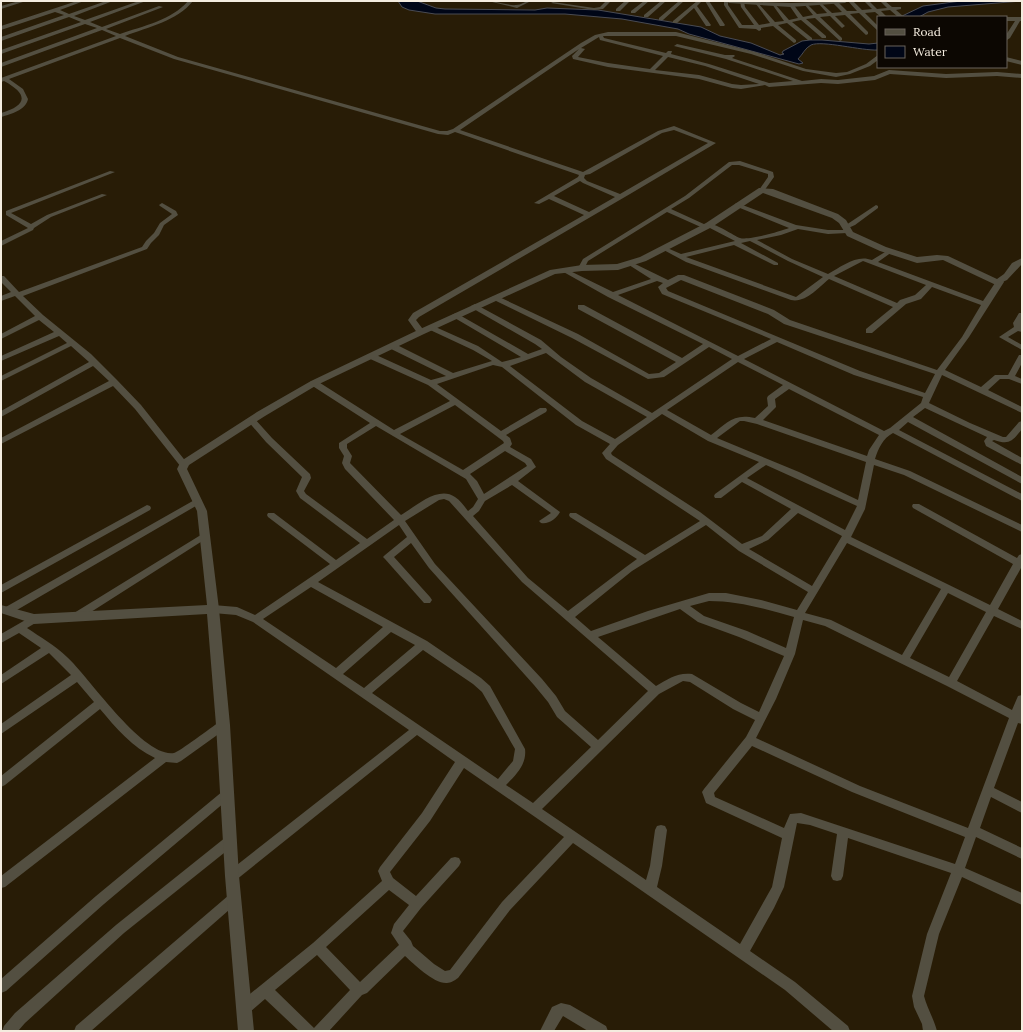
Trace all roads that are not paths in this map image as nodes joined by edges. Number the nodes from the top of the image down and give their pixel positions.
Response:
1 (24, 1) edge
2 (82, 1) edge
3 (111, 1) edge
4 (144, 1) edge
5 (191, 1) edge
6 (490, 1) edge
7 (512, 1) edge
8 (609, 1) edge
9 (628, 1) edge
10 (647, 1) edge
11 (664, 1) edge
12 (682, 1) edge
13 (700, 1) edge
14 (707, 1) edge
15 (726, 1) edge
16 (730, 1) edge
17 (845, 1) edge
18 (850, 1) edge
19 (866, 1) edge
20 (882, 1) edge
21 (527, 2) edge
22 (742, 2) junction
23 (758, 2) edge
24 (820, 2) edge
25 (835, 2) junction
26 (553, 3) dead end
27 (774, 4) junction
28 (791, 4) junction
29 (806, 4) junction
30 (695, 6) junction
31 (161, 7) dead end
32 (1, 8) edge
33 (899, 8) dead end
34 (892, 9) junction
35 (55, 10) junction
36 (618, 10) dead end
37 (876, 10) junction
38 (633, 12) dead end
39 (862, 12) junction
40 (831, 14) junction
41 (847, 14) junction
42 (69, 16) junction
43 (646, 16) dead end
44 (816, 16) junction
45 (883, 16) edge
46 (900, 16) dead end
47 (801, 18) junction
48 (661, 19) dead end
49 (1007, 19) edge
50 (1020, 19) edge
51 (787, 21) junction
52 (85, 22) junction
53 (675, 22) dead end
54 (774, 24) junction
55 (708, 25) dead end
56 (722, 25) dead end
57 (842, 26) dead end
58 (2, 27) edge
59 (759, 28) junction
60 (877, 28) edge
61 (101, 29) junction
62 (866, 33) dead end
63 (18, 34) junction
64 (119, 36) junction
65 (600, 36) junction
66 (688, 36) junction
67 (824, 37) dead end
68 (810, 38) dead end
69 (1007, 38) edge
70 (1, 39) edge
71 (840, 39) dead end
72 (34, 41) junction
73 (794, 41) dead end
74 (677, 46) junction
75 (49, 48) junction
76 (55, 50) dead end
77 (742, 50) junction
78 (1, 52) edge
79 (61, 53) dead end
80 (668, 55) junction
81 (67, 56) junction
82 (728, 58) junction
83 (877, 58) edge
84 (1007, 59) edge
85 (636, 62) dead end
86 (599, 64) junction
87 (650, 64) dead end
88 (657, 64) junction
89 (1022, 64) edge
90 (1, 65) edge
91 (868, 65) junction
92 (877, 66) edge
93 (923, 68) edge
94 (990, 68) edge
95 (652, 70) junction
96 (916, 74) junction
97 (1002, 74) junction
98 (1011, 75) junction
99 (1022, 76) edge
100 (5, 77) edge
101 (802, 83) junction
102 (765, 84) junction
103 (1, 115) edge
104 (455, 130) junction
105 (112, 172) dead end
106 (582, 176) junction
107 (762, 190) junction
108 (104, 195) dead end
109 (549, 196) junction
110 (619, 197) junction
111 (537, 203) dead end
112 (162, 205) dead end
113 (737, 205) junction
114 (876, 207) dead end
115 (667, 210) junction
116 (590, 215) junction
117 (707, 226) junction
118 (31, 227) junction
119 (794, 227) junction
120 (846, 229) junction
121 (752, 240) junction
122 (738, 242) junction
123 (1, 244) edge
124 (663, 248) junction
125 (890, 251) junction
126 (679, 257) junction
127 (1022, 261) edge
128 (873, 262) junction
129 (631, 264) junction
130 (776, 264) dead end
131 (582, 268) junction
132 (564, 270) junction
133 (829, 276) junction
134 (1, 278) edge
135 (656, 279) junction
136 (1000, 282) junction
137 (668, 283) junction
138 (931, 284) junction
139 (17, 294) junction
140 (611, 295) junction
141 (494, 298) junction
142 (1, 299) edge
143 (985, 304) junction
144 (475, 306) junction
145 (898, 306) junction
146 (581, 307) dead end
147 (456, 315) junction
148 (1022, 315) edge
149 (40, 317) junction
150 (431, 327) junction
151 (1020, 329) edge
152 (869, 331) dead end
153 (421, 332) junction
154 (59, 333) junction
155 (1, 337) edge
156 (776, 339) junction
157 (72, 343) junction
158 (709, 344) junction
159 (392, 346) junction
160 (1022, 348) edge
161 (548, 350) junction
162 (371, 356) junction
163 (527, 357) junction
164 (1022, 357) edge
165 (1, 359) edge
166 (739, 359) junction
167 (681, 361) junction
168 (94, 362) junction
169 (501, 364) junction
170 (940, 372) junction
171 (453, 376) junction
172 (1010, 377) junction
173 (1, 379) edge
174 (114, 382) junction
175 (1022, 382) edge
176 (314, 383) junction
177 (431, 383) junction
178 (789, 385) junction
179 (982, 391) junction
180 (925, 400) junction
181 (456, 401) junction
182 (543, 410) dead end
183 (1022, 410) edge
184 (662, 411) junction
185 (1, 414) edge
186 (653, 417) junction
187 (908, 418) junction
188 (251, 420) junction
189 (757, 421) junction
190 (376, 424) junction
191 (1022, 424) edge
192 (893, 430) junction
193 (394, 434) junction
194 (884, 434) junction
195 (500, 435) junction
196 (992, 436) junction
197 (711, 439) junction
198 (1, 441) edge
199 (615, 444) junction
200 (505, 447) junction
201 (870, 460) junction
202 (766, 461) junction
203 (1022, 462) edge
204 (184, 465) junction
205 (462, 474) junction
206 (741, 478) junction
207 (512, 481) junction
208 (1022, 481) edge
209 (718, 496) dead end
210 (1022, 498) edge
211 (482, 499) junction
212 (198, 501) junction
213 (862, 505) junction
214 (916, 506) dead end
215 (147, 508) dead end
216 (797, 509) junction
217 (271, 515) dead end
218 (466, 516) junction
219 (573, 516) dead end
220 (400, 520) junction
221 (706, 521) junction
222 (544, 522) dead end
223 (1022, 529) edge
224 (204, 536) junction
225 (846, 536) junction
226 (411, 538) junction
227 (366, 543) junction
228 (742, 549) junction
229 (644, 559) junction
230 (1021, 561) edge
231 (337, 564) junction
232 (311, 582) junction
233 (947, 587) junction
234 (1, 589) edge
235 (813, 591) junction
236 (427, 600) dead end
237 (681, 605) junction
238 (213, 609) junction
239 (4, 610) edge
240 (992, 610) junction
241 (799, 615) junction
242 (77, 616) junction
243 (569, 616) junction
244 (34, 619) junction
245 (256, 619) junction
246 (1022, 625) edge
247 (391, 626) junction
248 (19, 628) junction
249 (591, 635) junction
250 (1, 640) edge
251 (422, 644) junction
252 (49, 648) junction
253 (790, 654) junction
254 (904, 660) junction
255 (336, 674) junction
256 (77, 676) junction
257 (1, 680) edge
258 (951, 683) junction
259 (655, 691) junction
260 (365, 693) junction
261 (1022, 699) edge
262 (100, 703) junction
263 (761, 718) junction
264 (1018, 718) edge
265 (223, 725) junction
266 (417, 729) junction
267 (1, 730) edge
268 (750, 740) junction
269 (598, 746) junction
270 (163, 758) junction
271 (462, 761) junction
272 (1, 782) edge
273 (498, 786) junction
274 (987, 790) junction
275 (227, 794) junction
276 (1022, 808) edge
277 (534, 810) junction
278 (661, 830) dead end
279 (843, 831) junction
280 (972, 832) junction
281 (789, 835) junction
282 (572, 836) junction
283 (230, 840) junction
284 (1022, 854) edge
285 (455, 862) dead end
286 (958, 870) junction
287 (232, 876) junction
288 (837, 876) dead end
289 (389, 882) junction
290 (1, 883) edge
291 (650, 890) junction
292 (1022, 898) edge
293 (233, 899) junction
294 (417, 904) junction
295 (318, 947) junction
296 (405, 948) junction
297 (742, 953) junction
298 (2, 985) edge
299 (359, 989) junction
300 (265, 990) junction
301 (245, 1007) junction
302 (9, 1031) edge
303 (81, 1031) edge
304 (246, 1031) edge
305 (309, 1031) edge
306 (320, 1031) edge
307 (547, 1031) edge
308 (601, 1031) edge
309 (843, 1031) edge
310 (930, 1031) edge

1 - 32 street
2 - 35 street
3 - 42 street
4 - 52 street
5 - 64 street
6 - 21 street
7 - 21 street
8 - 26 street
9 - 36 street
10 - 38 street
11 - 43 street
12 - 48 street
13 - 30 street
14 - 56 street
15 - 59 street
16 - 22 street
17 - 25 street
18 - 39 street
19 - 37 street
20 - 34 street
22 - 23 street
22 - 59 street
23 - 24 street
23 - 27 street
23 - 54 street
24 - 25 street
24 - 29 street
24 - 40 street
25 - 41 street
27 - 28 street
27 - 51 street
28 - 29 street
28 - 47 street
29 - 44 street
30 - 53 street
30 - 55 street
31 - 61 street
33 - 34 street
34 - 37 street
34 - 46 street
35 - 42 street
35 - 58 street
37 - 39 street
37 - 45 street
39 - 41 street
39 - 60 street
40 - 41 street
40 - 44 street
40 - 57 street
41 - 62 street
42 - 52 street
42 - 63 street
44 - 47 street
44 - 71 street
47 - 51 street
47 - 67 street
49 - 50 street
50 - 69 street
51 - 54 street
51 - 68 street
52 - 61 street
52 - 72 street
54 - 59 street
54 - 73 street
58 - 63 street
61 - 64 street
61 - 75 street
63 - 70 street
63 - 72 street
64 - 81 street
64 - 104 street
65 - 66 street
65 - 80 street
65 - 86 street
65 - 104 street
66 - 74 street
66 - 77 street
72 - 75 street
72 - 78 street
74 - 80 street
74 - 82 street
75 - 76 street
75 - 90 street
77 - 82 street
77 - 91 street
79 - 81 street
80 - 88 street
80 - 102 street
81 - 100 street
82 - 101 street
83 - 91 street
84 - 89 street
85 - 86 street
86 - 95 street
87 - 88 street
88 - 95 street
89 - 98 street
91 - 92 street
93 - 96 street
94 - 97 street
95 - 102 street
96 - 97 street
96 - 101 street
97 - 98 street
98 - 99 street
100 - 103 street
101 - 102 street
104 - 106 street
105 - 118 street
106 - 109 street
106 - 110 street
106 - 110 street
107 - 113 street
107 - 115 street
107 - 120 street
108 - 118 street
109 - 111 street
109 - 116 street
110 - 116 street
112 - 139 street
113 - 117 street
113 - 119 street
114 - 120 street
115 - 117 street
115 - 131 street
116 - 153 street
117 - 122 street
117 - 124 street
118 - 123 street
119 - 120 street
119 - 121 street
120 - 125 street
121 - 122 street
121 - 133 street
122 - 126 street
122 - 130 street
124 - 126 street
124 - 129 street
125 - 128 street
125 - 136 street
126 - 133 street
127 - 136 street
128 - 133 street
128 - 138 street
129 - 131 street
129 - 135 street
131 - 132 street
132 - 140 street
132 - 141 street
133 - 145 street
134 - 139 street
135 - 137 street
135 - 140 street
136 - 143 street
137 - 156 street
137 - 170 street
138 - 143 street
138 - 145 street
139 - 142 street
139 - 149 street
140 - 158 street
141 - 144 street
141 - 167 street
143 - 170 street
144 - 147 street
144 - 161 street
145 - 152 street
146 - 167 street
147 - 150 street
147 - 163 street
148 - 151 street
149 - 154 street
149 - 155 street
150 - 153 street
150 - 169 street
151 - 160 street
153 - 159 street
154 - 157 street
154 - 165 street
156 - 166 street
156 - 180 street
157 - 168 street
157 - 173 street
158 - 166 street
158 - 167 street
159 - 162 street
159 - 171 street
161 - 163 street
161 - 186 street
162 - 176 street
162 - 177 street
163 - 169 street
164 - 172 street
166 - 178 street
166 - 184 street
168 - 174 street
168 - 185 street
169 - 171 street
169 - 199 street
170 - 179 street
170 - 180 street
171 - 177 street
172 - 175 street
172 - 179 street
174 - 198 street
174 - 204 street
176 - 188 street
176 - 190 street
177 - 181 street
178 - 189 street
178 - 194 street
179 - 183 street
180 - 187 street
180 - 196 street
181 - 193 street
181 - 195 street
182 - 195 street
184 - 186 street
184 - 197 street
186 - 199 street
187 - 192 street
187 - 208 street
188 - 204 street
188 - 227 street
189 - 197 street
189 - 201 street
190 - 193 street
190 - 220 street
191 - 196 street
192 - 194 street
192 - 210 street
193 - 205 street
194 - 201 street
195 - 200 street
196 - 203 street
197 - 202 street
199 - 221 street
200 - 205 street
200 - 207 street
201 - 213 street
201 - 223 street
202 - 206 street
202 - 213 street
204 - 212 street
205 - 211 street
206 - 209 street
206 - 216 street
207 - 211 street
207 - 222 street
211 - 218 street
212 - 224 street
212 - 239 street
213 - 225 street
214 - 230 street
215 - 234 street
216 - 225 street
216 - 228 street
217 - 231 street
218 - 220 street
218 - 243 street
219 - 229 street
220 - 226 street
220 - 227 street
221 - 228 street
221 - 229 street
224 - 238 street
224 - 242 street
225 - 233 street
225 - 235 street
226 - 236 street
226 - 269 street
227 - 231 street
228 - 235 street
229 - 243 street
230 - 240 street
231 - 232 street
232 - 245 street
232 - 247 street
233 - 240 street
233 - 254 street
235 - 241 street
237 - 241 street
237 - 249 street
237 - 253 street
238 - 242 street
238 - 245 street
238 - 265 street
239 - 244 street
240 - 246 street
240 - 258 street
241 - 253 street
241 - 254 street
242 - 244 street
243 - 249 street
244 - 248 street
245 - 255 street
247 - 251 street
247 - 255 street
248 - 250 street
248 - 252 street
249 - 259 street
251 - 260 street
251 - 273 street
252 - 256 street
252 - 257 street
253 - 263 street
254 - 258 street
255 - 260 street
256 - 262 street
256 - 267 street
258 - 264 street
259 - 263 street
259 - 269 street
260 - 266 street
261 - 264 street
262 - 270 street
262 - 272 street
263 - 268 street
264 - 274 street
265 - 270 street
265 - 275 street
266 - 271 street
266 - 287 street
268 - 280 street
268 - 281 street
269 - 277 street
270 - 290 street
271 - 273 street
271 - 289 street
273 - 277 street
274 - 276 street
274 - 280 street
275 - 283 street
275 - 298 street
277 - 282 street
278 - 291 street
279 - 281 street
279 - 286 street
279 - 288 street
280 - 284 street
280 - 286 street
281 - 297 street
282 - 291 street
282 - 296 street
283 - 287 street
283 - 302 street
285 - 294 street
286 - 292 street
286 - 310 street
287 - 293 street
289 - 294 street
289 - 295 street
291 - 297 street
293 - 301 street
293 - 303 street
294 - 296 street
295 - 299 street
295 - 300 street
296 - 299 street
297 - 309 street
299 - 306 street
300 - 301 street
300 - 305 street
301 - 304 street
307 - 308 street

